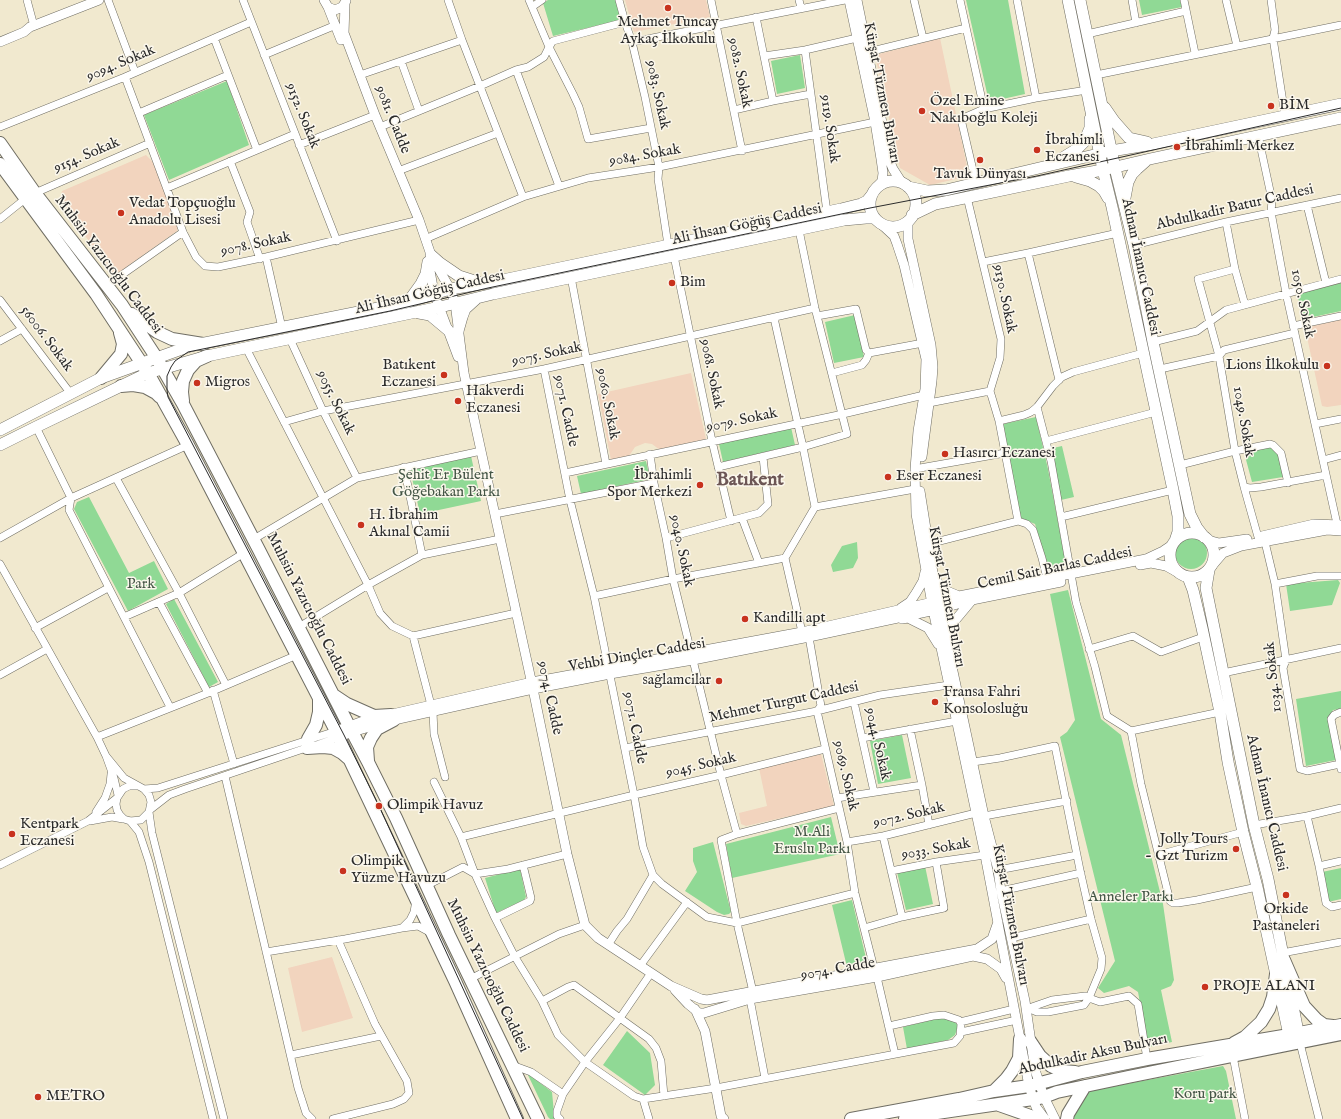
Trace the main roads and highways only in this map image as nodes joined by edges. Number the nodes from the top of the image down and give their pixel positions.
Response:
1 (1068, 0) edge
2 (1080, 0) edge
3 (1101, 101) junction
4 (1341, 104) edge
5 (1090, 108) junction
6 (1341, 118) edge
7 (0, 143) edge
8 (1153, 144) junction
9 (1111, 151) junction
10 (1100, 154) junction
11 (1150, 159) junction
12 (0, 164) edge
13 (1051, 165) junction
14 (1115, 168) junction
15 (1103, 170) junction
16 (1069, 176) junction
17 (905, 185) junction
18 (873, 193) junction
19 (30, 196) junction
20 (1125, 205) junction
21 (1112, 208) junction
22 (910, 218) junction
23 (880, 223) junction
24 (484, 284) junction
25 (479, 297) junction
26 (408, 302) junction
27 (122, 306) junction
28 (416, 312) junction
29 (120, 330) junction
30 (203, 344) junction
31 (207, 356) junction
32 (156, 357) junction
33 (141, 363) junction
34 (163, 368) junction
35 (148, 373) junction
36 (101, 378) junction
37 (121, 386) junction
38 (164, 401) junction
39 (183, 404) junction
40 (0, 430) edge
41 (0, 445) edge
42 (1206, 538) junction
43 (1173, 543) junction
44 (1210, 568) junction
45 (1188, 577) junction
46 (333, 694) junction
47 (319, 698) junction
48 (351, 761) junction
49 (368, 762) junction
50 (1283, 956) junction
51 (1276, 974) junction
52 (1339, 1028) edge
53 (1295, 1039) junction
54 (1231, 1051) junction
55 (1082, 1072) junction
56 (1085, 1086) junction
57 (994, 1091) junction
58 (996, 1104) junction
59 (938, 1116) edge
60 (517, 1119) edge
61 (538, 1119) edge
62 (851, 1119) edge
63 (905, 1119) edge
64 (1038, 1119) edge
65 (1067, 1119) edge

1 - 5 main road, Adnan İnanıcı Caddesi
2 - 3 main road, Adnan İnanıcı Caddesi
3 - 8 main road
3 - 9 main road, Adnan İnanıcı Caddesi
4 - 8 main road, Ali İhsan Göğüş Caddesi
5 - 10 main road, Adnan İnanıcı Caddesi
5 - 13 main road
6 - 11 main road, Ali İhsan Göğüş Caddesi
7 - 19 main road, Muhsin Yazıcıoğlu Caddesi
8 - 9 main road, Ali İhsan Göğüş Caddesi
9 - 10 main road, Ali İhsan Göğüş Caddesi
9 - 14 main road, Adnan İnanıcı Caddesi
10 - 13 main road, Ali İhsan Göğüş Caddesi
10 - 15 main road, Adnan İnanıcı Caddesi
11 - 14 main road, Ali İhsan Göğüş Caddesi
11 - 20 main road
12 - 19 main road, Muhsin Yazıcıoğlu Caddesi
13 - 17 main road, Ali İhsan Göğüş Caddesi
14 - 15 main road, Ali İhsan Göğüş Caddesi
14 - 20 main road, Adnan İnanıcı Caddesi
15 - 16 main road, Ali İhsan Göğüş Caddesi
15 - 21 main road, Adnan İnanıcı Caddesi
16 - 21 main road
16 - 22 main road, Ali İhsan Göğüş Caddesi
17 - 18 main road, Ali İhsan Göğüş Caddesi
17 - 22 main road
18 - 23 main road
18 - 24 main road, Ali İhsan Göğüş Caddesi
19 - 27 main road, Muhsin Yazıcıoğlu Caddesi
19 - 29 main road, Muhsin Yazıcıoğlu Caddesi
20 - 42 main road, Adnan İnanıcı Caddesi
21 - 43 main road, Adnan İnanıcı Caddesi
22 - 23 main road, Ali İhsan Göğüş Caddesi
23 - 25 main road, Ali İhsan Göğüş Caddesi
24 - 26 main road, Ali İhsan Göğüş Caddesi
24 - 26 main road
25 - 28 main road, Ali İhsan Göğüş Caddesi
25 - 28 main road
26 - 30 main road, Ali İhsan Göğüş Caddesi
27 - 30 main road
27 - 32 main road, Muhsin Yazıcıoğlu Caddesi
28 - 31 main road, Ali İhsan Göğüş Caddesi
29 - 33 main road, Muhsin Yazıcıoğlu Caddesi
29 - 36 main road
30 - 32 main road, Ali İhsan Göğüş Caddesi
31 - 34 main road, Ali İhsan Göğüş Caddesi
31 - 39 main road
32 - 33 main road, Ali İhsan Göğüş Caddesi
32 - 34 main road, Muhsin Yazıcıoğlu Caddesi
33 - 35 main road, Muhsin Yazıcıoğlu Caddesi
33 - 36 main road, Ali İhsan Göğüş Caddesi
34 - 35 main road, Ali İhsan Göğüş Caddesi
34 - 39 main road, Muhsin Yazıcıoğlu Caddesi
35 - 37 main road, Ali İhsan Göğüş Caddesi
35 - 38 main road, Muhsin Yazıcıoğlu Caddesi
36 - 40 main road, Ali İhsan Göğüş Caddesi
37 - 38 main road
37 - 41 main road, Ali İhsan Göğüş Caddesi
38 - 47 main road, Muhsin Yazıcıoğlu Caddesi
39 - 46 main road, Muhsin Yazıcıoğlu Caddesi
42 - 43 main road
42 - 44 main road
43 - 45 main road
44 - 45 main road
44 - 50 main road, Adnan İnanıcı Caddesi
45 - 51 main road, Adnan İnanıcı Caddesi
46 - 49 main road, Muhsin Yazıcıoğlu Caddesi
46 - 49 main road
47 - 48 main road, Muhsin Yazıcıoğlu Caddesi
47 - 48 main road
48 - 60 main road, Muhsin Yazıcıoğlu Caddesi
49 - 61 main road, Muhsin Yazıcıoğlu Caddesi
50 - 52 main road
50 - 53 main road, Adnan İnanıcı Caddesi
51 - 53 main road, Adnan İnanıcı Caddesi
51 - 54 main road
52 - 53 main road, Abdulkadir Aksu Bulvarı
53 - 54 main road, Abdulkadir Aksu Bulvarı
54 - 55 main road, Abdulkadir Aksu Bulvarı
54 - 56 main road, Abdulkadir Aksu Bulvarı
55 - 57 main road, Abdulkadir Aksu Bulvarı
55 - 57 main road
56 - 58 main road, Abdulkadir Aksu Bulvarı
56 - 65 main road
57 - 62 main road, Abdulkadir Aksu Bulvarı
58 - 59 main road, Abdulkadir Aksu Bulvarı
58 - 64 main road
59 - 63 main road, Abdulkadir Aksu Bulvarı

